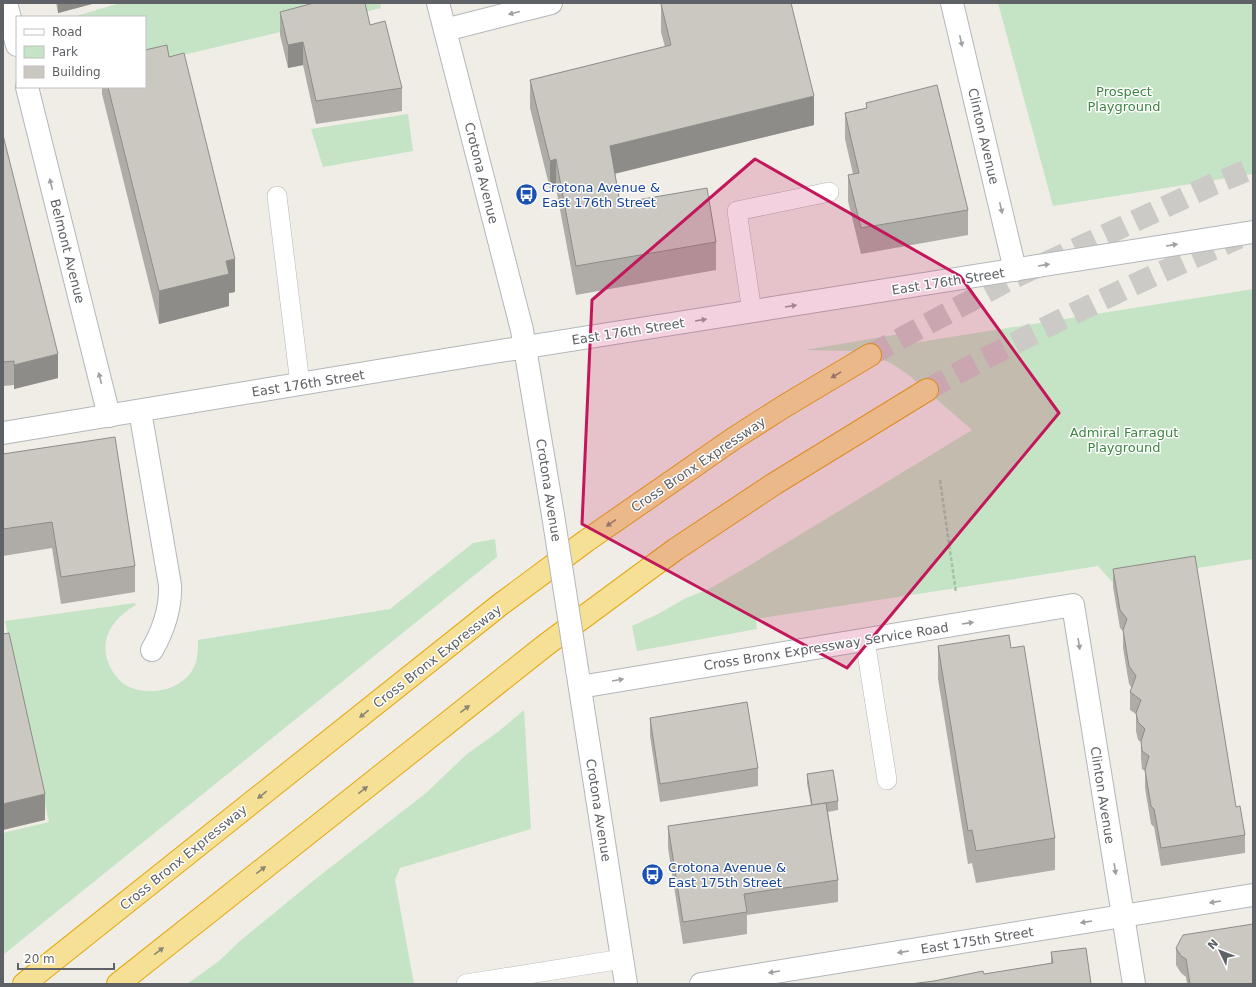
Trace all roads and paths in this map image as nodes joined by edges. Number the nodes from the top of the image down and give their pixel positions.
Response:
1 (6, 3) edge
2 (438, 3) edge
3 (551, 3) edge
4 (952, 3) edge
5 (445, 30) junction
6 (16, 41) edge
7 (27, 88) edge
8 (828, 192) dead end
9 (277, 196) dead end
10 (1253, 232) edge
11 (1015, 270) junction
12 (752, 312) junction
13 (525, 348) junction
14 (870, 355) tunnel mouth
15 (300, 384) junction
16 (927, 390) tunnel mouth
17 (140, 411) junction
18 (109, 416) junction
19 (3, 433) edge
20 (940, 480) dead end
21 (956, 593) dead end
22 (1073, 605) joint
23 (865, 640) junction
24 (152, 650) dead end
25 (578, 678) junction
26 (887, 780) dead end
27 (1253, 895) edge
28 (1123, 917) junction
29 (622, 959) junction
30 (24, 984) edge
31 (118, 984) edge
32 (466, 984) edge
33 (626, 984) edge
34 (701, 984) edge
35 (1134, 984) edge

1 - 6 street
2 - 5 street, Crotona Avenue
3 -> 5 street
4 -> 11 street, Clinton Avenue
5 - 13 street, Crotona Avenue
18 -> 7 street, Belmont Avenue
8 - 12 lane
9 - 15 lane
11 -> 10 street, East 176th Street
12 -> 11 street, East 176th Street
13 -> 12 street, East 176th Street
13 - 15 street, East 176th Street
13 - 25 street, Crotona Avenue, bridge
14 -> 30 highway, Cross Bronx Expressway
15 - 17 street, East 176th Street
31 -> 16 highway
17 - 18 street, East 176th Street
17 - 24 street
18 - 19 street, East 176th Street
20 - 21 path
23 -> 22 street, Cross Bronx Expressway Service Road
22 -> 28 street, Clinton Avenue
25 -> 23 street, Cross Bronx Expressway Service Road
23 - 26 lane
25 - 29 street, Crotona Avenue
27 -> 28 street, East 175th Street
28 -> 34 street, East 175th Street
28 - 35 street, Clinton Avenue
29 - 32 lane
29 - 33 street, Crotona Avenue

